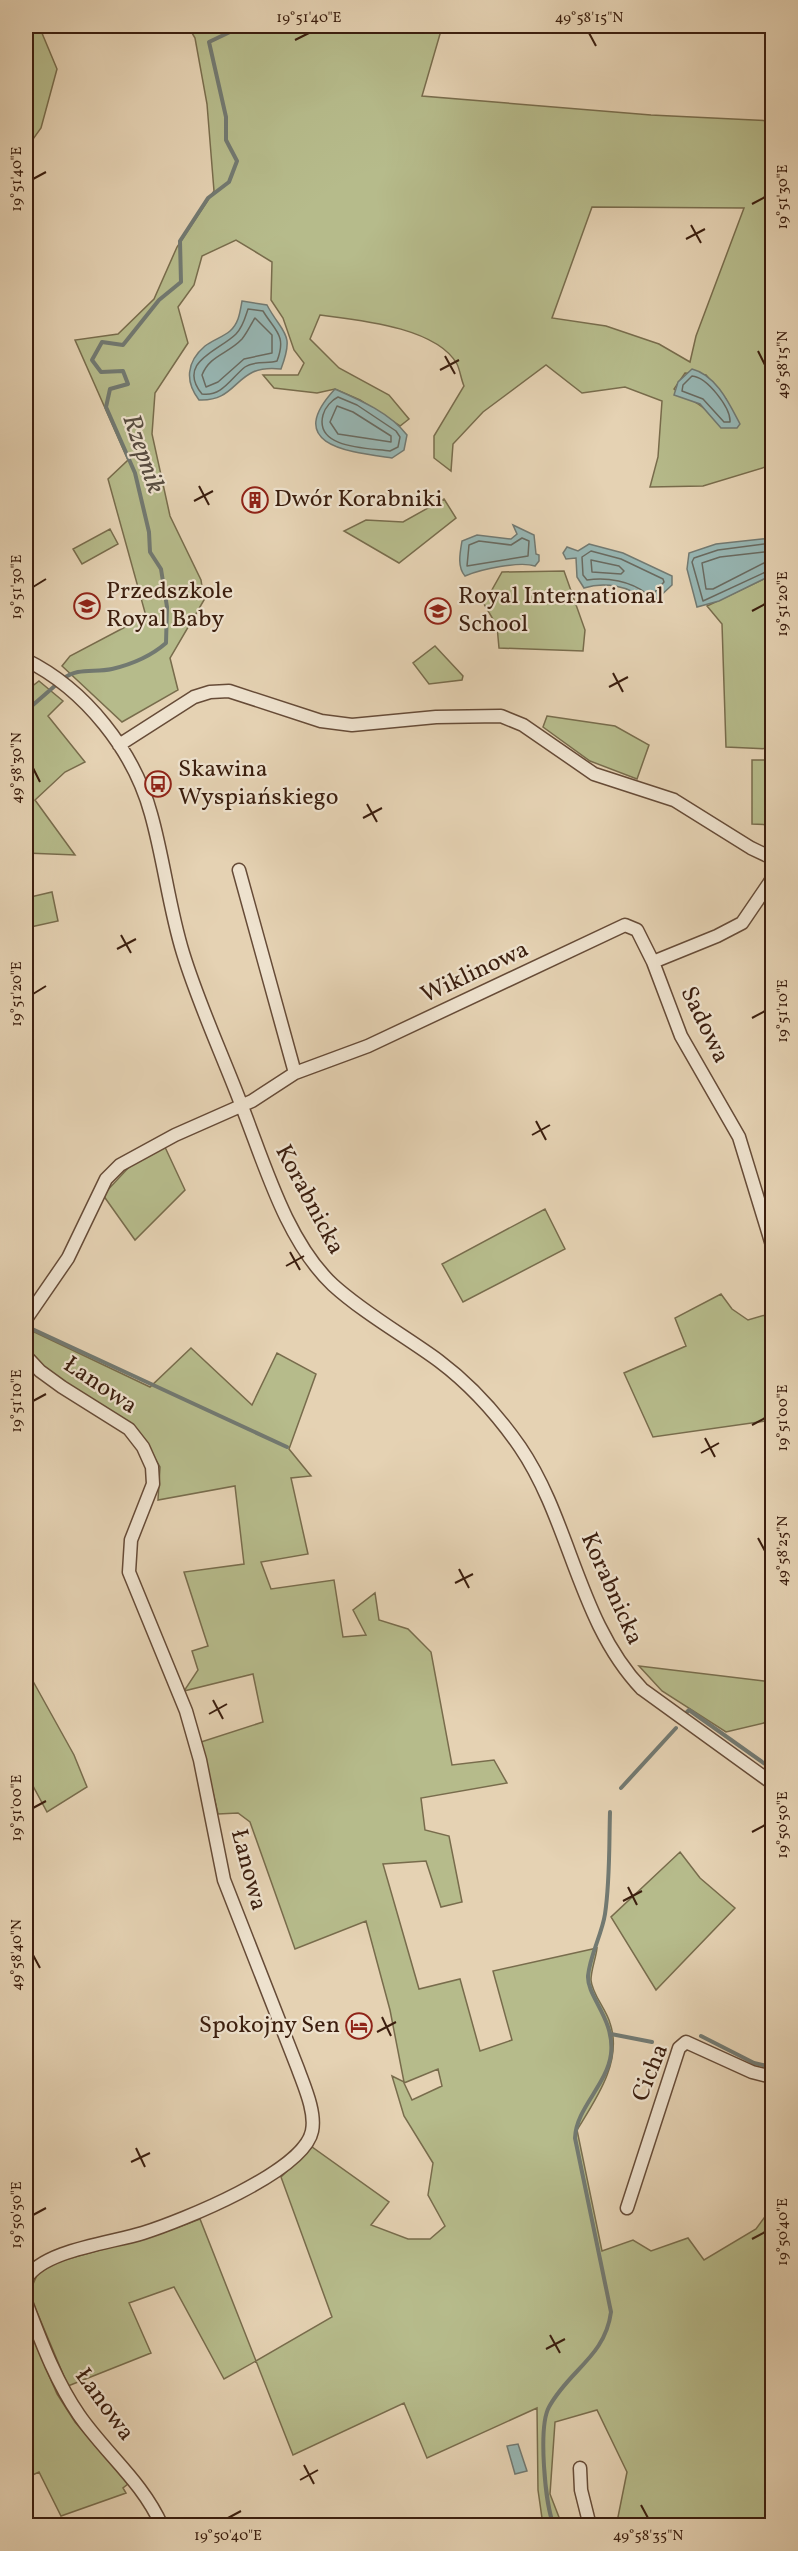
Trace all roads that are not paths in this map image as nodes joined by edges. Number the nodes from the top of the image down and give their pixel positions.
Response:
1 (26, 660) edge
2 (119, 745) junction
3 (772, 858) edge
4 (239, 870) dead end
5 (772, 879) edge
6 (653, 962) junction
7 (295, 1073) junction
8 (242, 1105) junction
9 (772, 1245) edge
10 (26, 1319) edge
11 (26, 1356) edge
12 (772, 1783) edge
13 (772, 2077) edge
14 (627, 2208) dead end
15 (26, 2279) edge
16 (26, 2302) edge
17 (580, 2468) dead end
18 (162, 2526) edge
19 (590, 2526) edge

1 - 2 street, Korabnicka
2 - 3 street
2 - 8 street, Korabnicka
4 - 7 street
5 - 6 street, Sadowa
6 - 7 street, Wiklinowa
6 - 9 street, Sadowa
7 - 8 street, Wiklinowa
8 - 10 street
8 - 12 street, Korabnicka
11 - 15 street, Łanowa
13 - 14 street, Cicha
16 - 18 street, Łanowa
17 - 19 street

